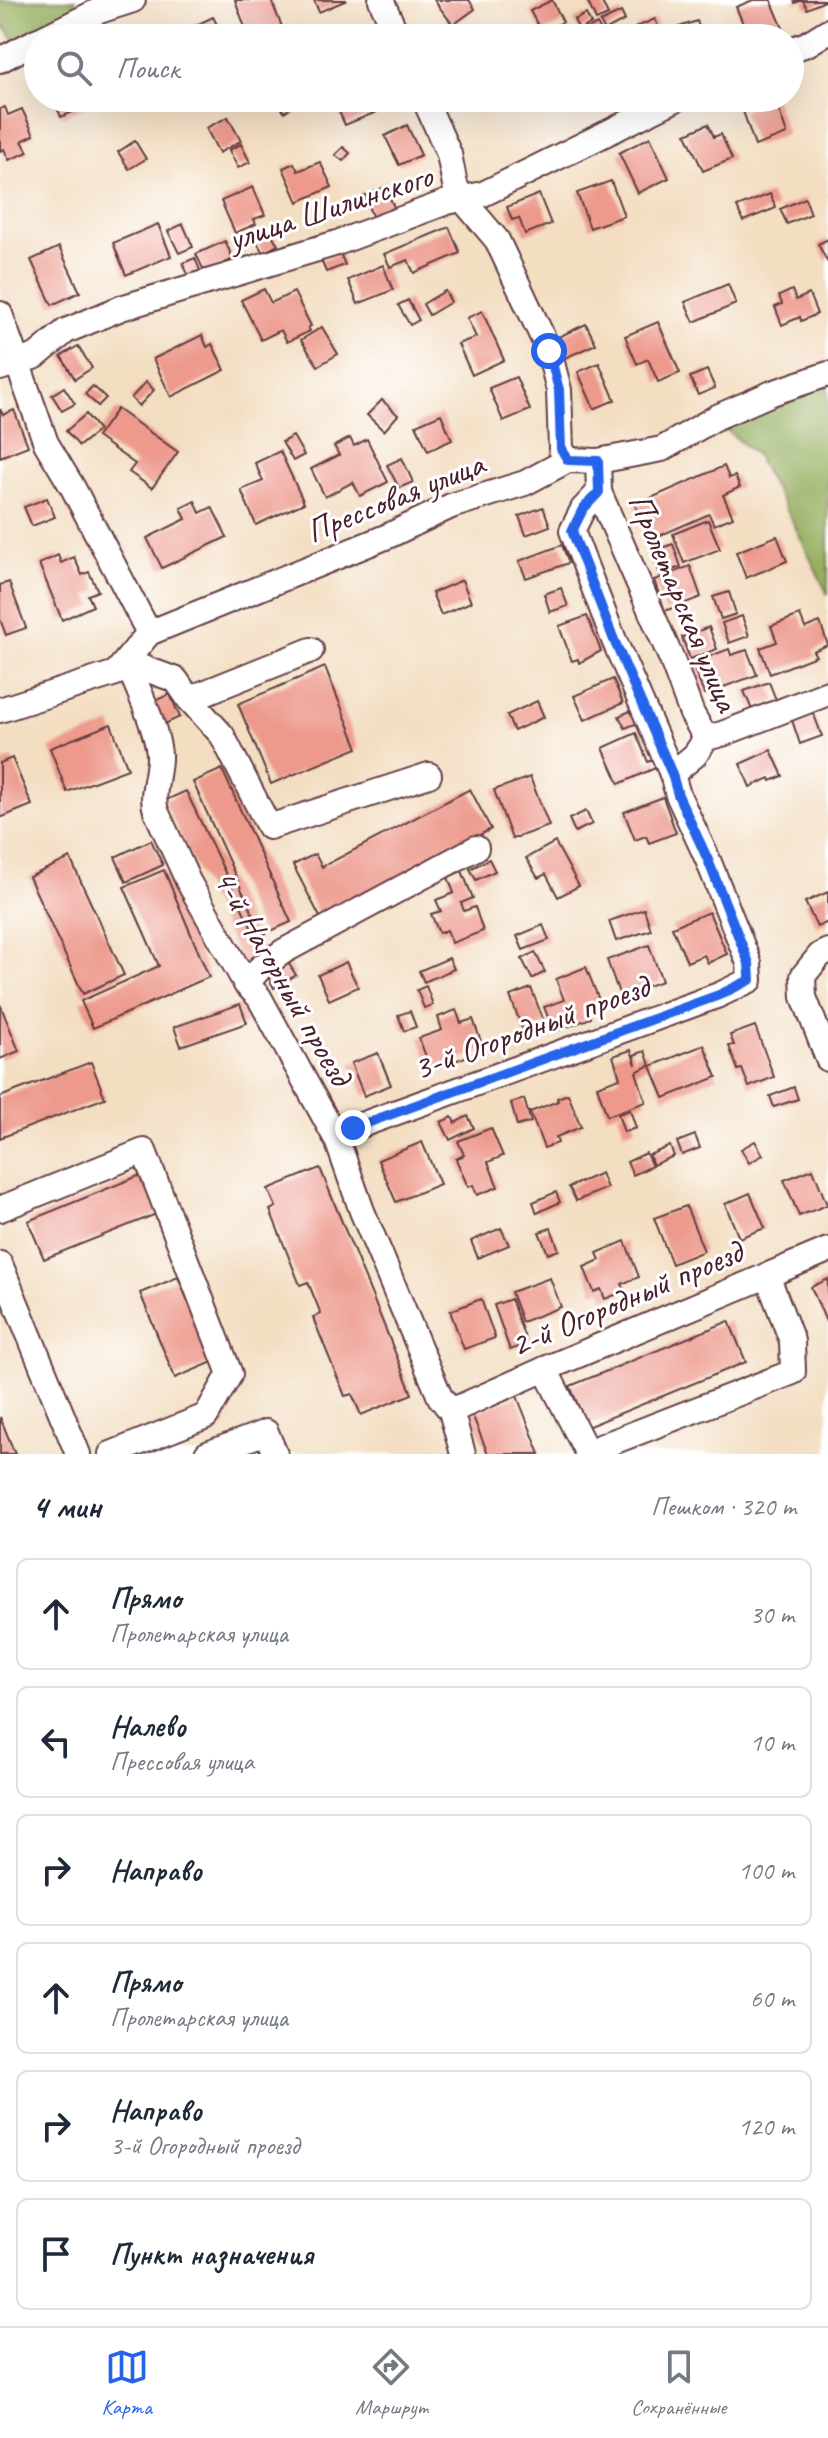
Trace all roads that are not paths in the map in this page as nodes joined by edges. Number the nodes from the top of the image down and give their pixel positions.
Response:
1 (133, 0) edge
2 (381, 0) edge
3 (93, 6) edge
4 (64, 24) edge
5 (392, 24) edge
6 (828, 31) edge
7 (804, 45) edge
8 (24, 47) edge
9 (0, 60) edge
10 (430, 112) edge
11 (650, 112) edge
12 (463, 200) junction
13 (0, 314) edge
14 (10, 365) edge
15 (828, 374) edge
16 (568, 460) junction
17 (598, 461) junction
18 (599, 492) junction
19 (149, 633) junction
20 (311, 650) dead end
21 (127, 662) junction
22 (828, 693) edge
23 (189, 699) junction
24 (0, 710) edge
25 (706, 738) junction
26 (672, 774) junction
27 (429, 775) dead end
28 (476, 848) dead end
29 (828, 951) edge
30 (246, 984) junction
31 (828, 1059) edge
32 (337, 1140) junction
33 (0, 1209) edge
34 (828, 1250) edge
35 (0, 1264) edge
36 (767, 1275) junction
37 (545, 1369) junction
38 (451, 1411) junction
39 (78, 1454) edge
40 (111, 1454) edge
41 (207, 1454) edge
42 (275, 1454) edge
43 (463, 1454) edge

1 - 3 street
2 - 5 street
3 - 4 street
6 - 7 street
8 - 9 street
10 - 12 street
11 - 12 street, улица Шилинского
12 - 14 street, улица Шилинского
12 - 16 street
13 - 14 street
14 - 19 street
15 - 17 street
16 - 17 street
16 - 19 street, Прессовая улица
17 - 18 street, Пролетарская улица
18 - 25 street, Пролетарская улица
18 - 26 street
19 - 21 street
20 - 23 street
21 - 23 street
21 - 24 street
21 - 30 street, 4-й Нагорный проезд
22 - 25 street
23 - 27 street
25 - 26 street, Пролетарская улица
26 - 32 street, 3-й Огородный проезд
28 - 30 street
29 - 31 street
30 - 32 street, 4-й Нагорный проезд
32 - 38 street, 4-й Нагорный проезд
33 - 40 street
34 - 36 street, 2-й Огородный проезд
35 - 39 street
36 - 37 street, 2-й Огородный проезд
36 - 37 street
37 - 38 street, 2-й Огородный проезд
38 - 43 street, 4-й Нагорный проезд
41 - 42 street

